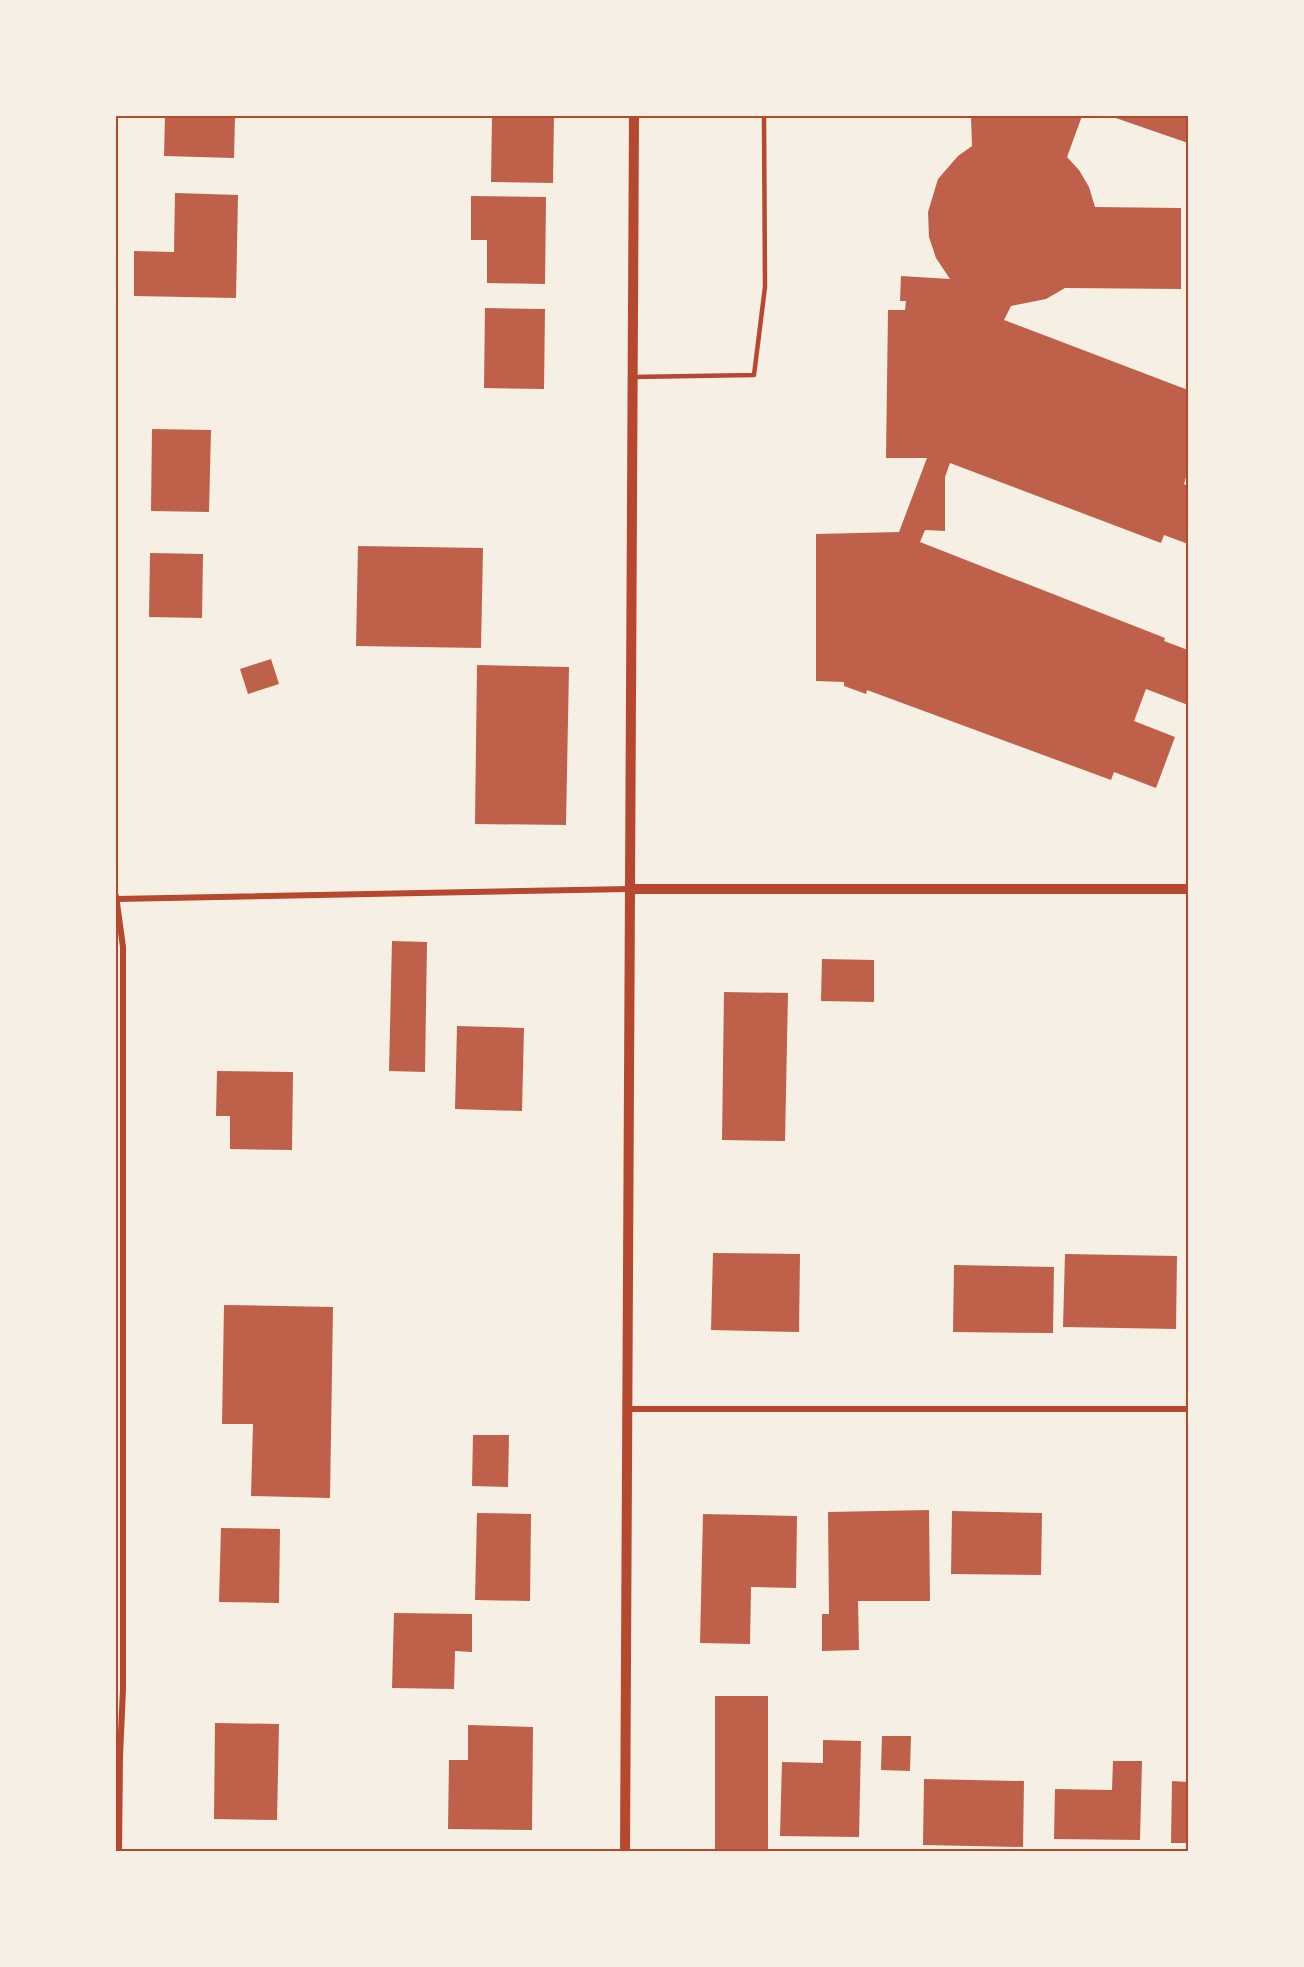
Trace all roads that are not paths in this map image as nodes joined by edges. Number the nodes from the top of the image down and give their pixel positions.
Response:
1 (634, 116) edge
2 (764, 116) edge
3 (633, 377) junction
4 (629, 889) junction
5 (1188, 889) edge
6 (116, 898) edge
7 (628, 1409) junction
8 (1188, 1409) edge
9 (119, 1851) edge
10 (624, 1851) edge

1 - 3 street
2 - 3 lane
3 - 4 street
4 - 5 street
4 - 6 street
4 - 7 street
6 - 9 street
7 - 8 street
7 - 10 street

